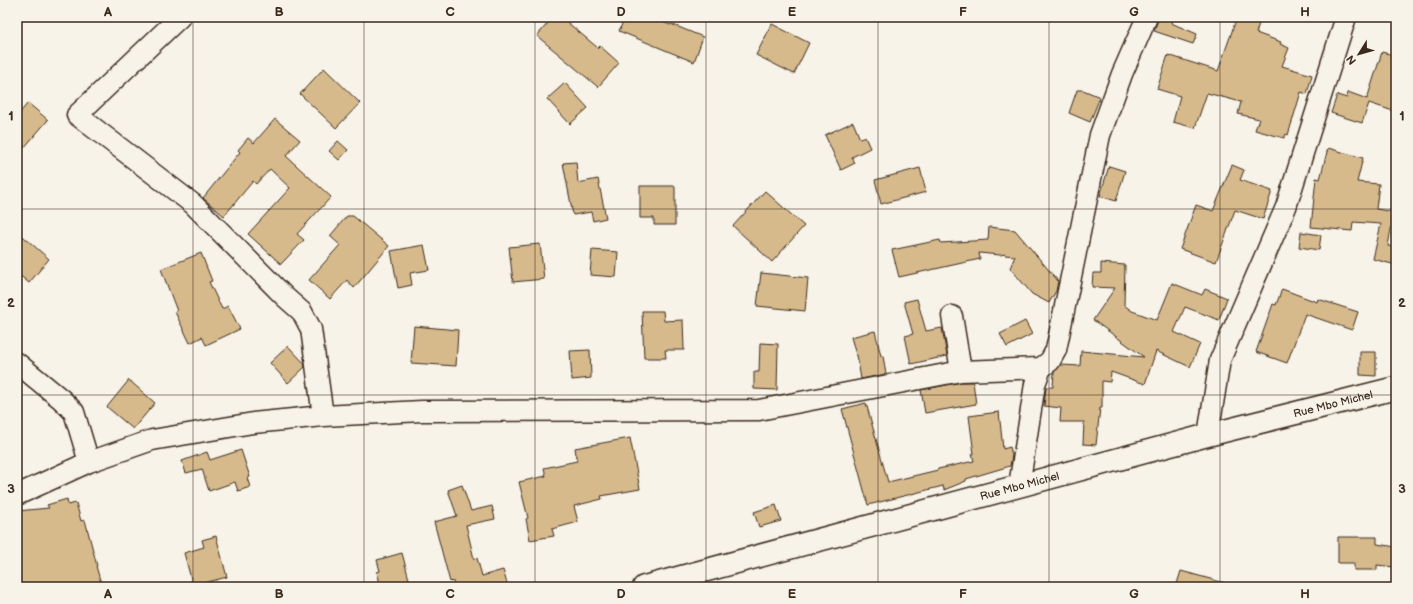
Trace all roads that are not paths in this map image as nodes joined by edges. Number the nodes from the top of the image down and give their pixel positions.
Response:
1 (180, 17) edge
2 (1147, 17) edge
3 (1346, 17) edge
4 (952, 316) dead end
5 (17, 364) edge
6 (1041, 368) junction
7 (961, 371) junction
8 (1396, 388) edge
9 (323, 416) junction
10 (1208, 435) junction
11 (90, 462) junction
12 (1019, 486) junction
13 (17, 495) edge
14 (644, 587) edge

1 - 9 street
2 - 6 street
3 - 10 street
4 - 7 street
5 - 11 street
6 - 7 street
6 - 12 street
7 - 9 street
8 - 10 street, Rue Mbo Michel
9 - 11 street
10 - 12 street, Rue Mbo Michel
11 - 13 street
12 - 14 street, Rue Mbo Michel

